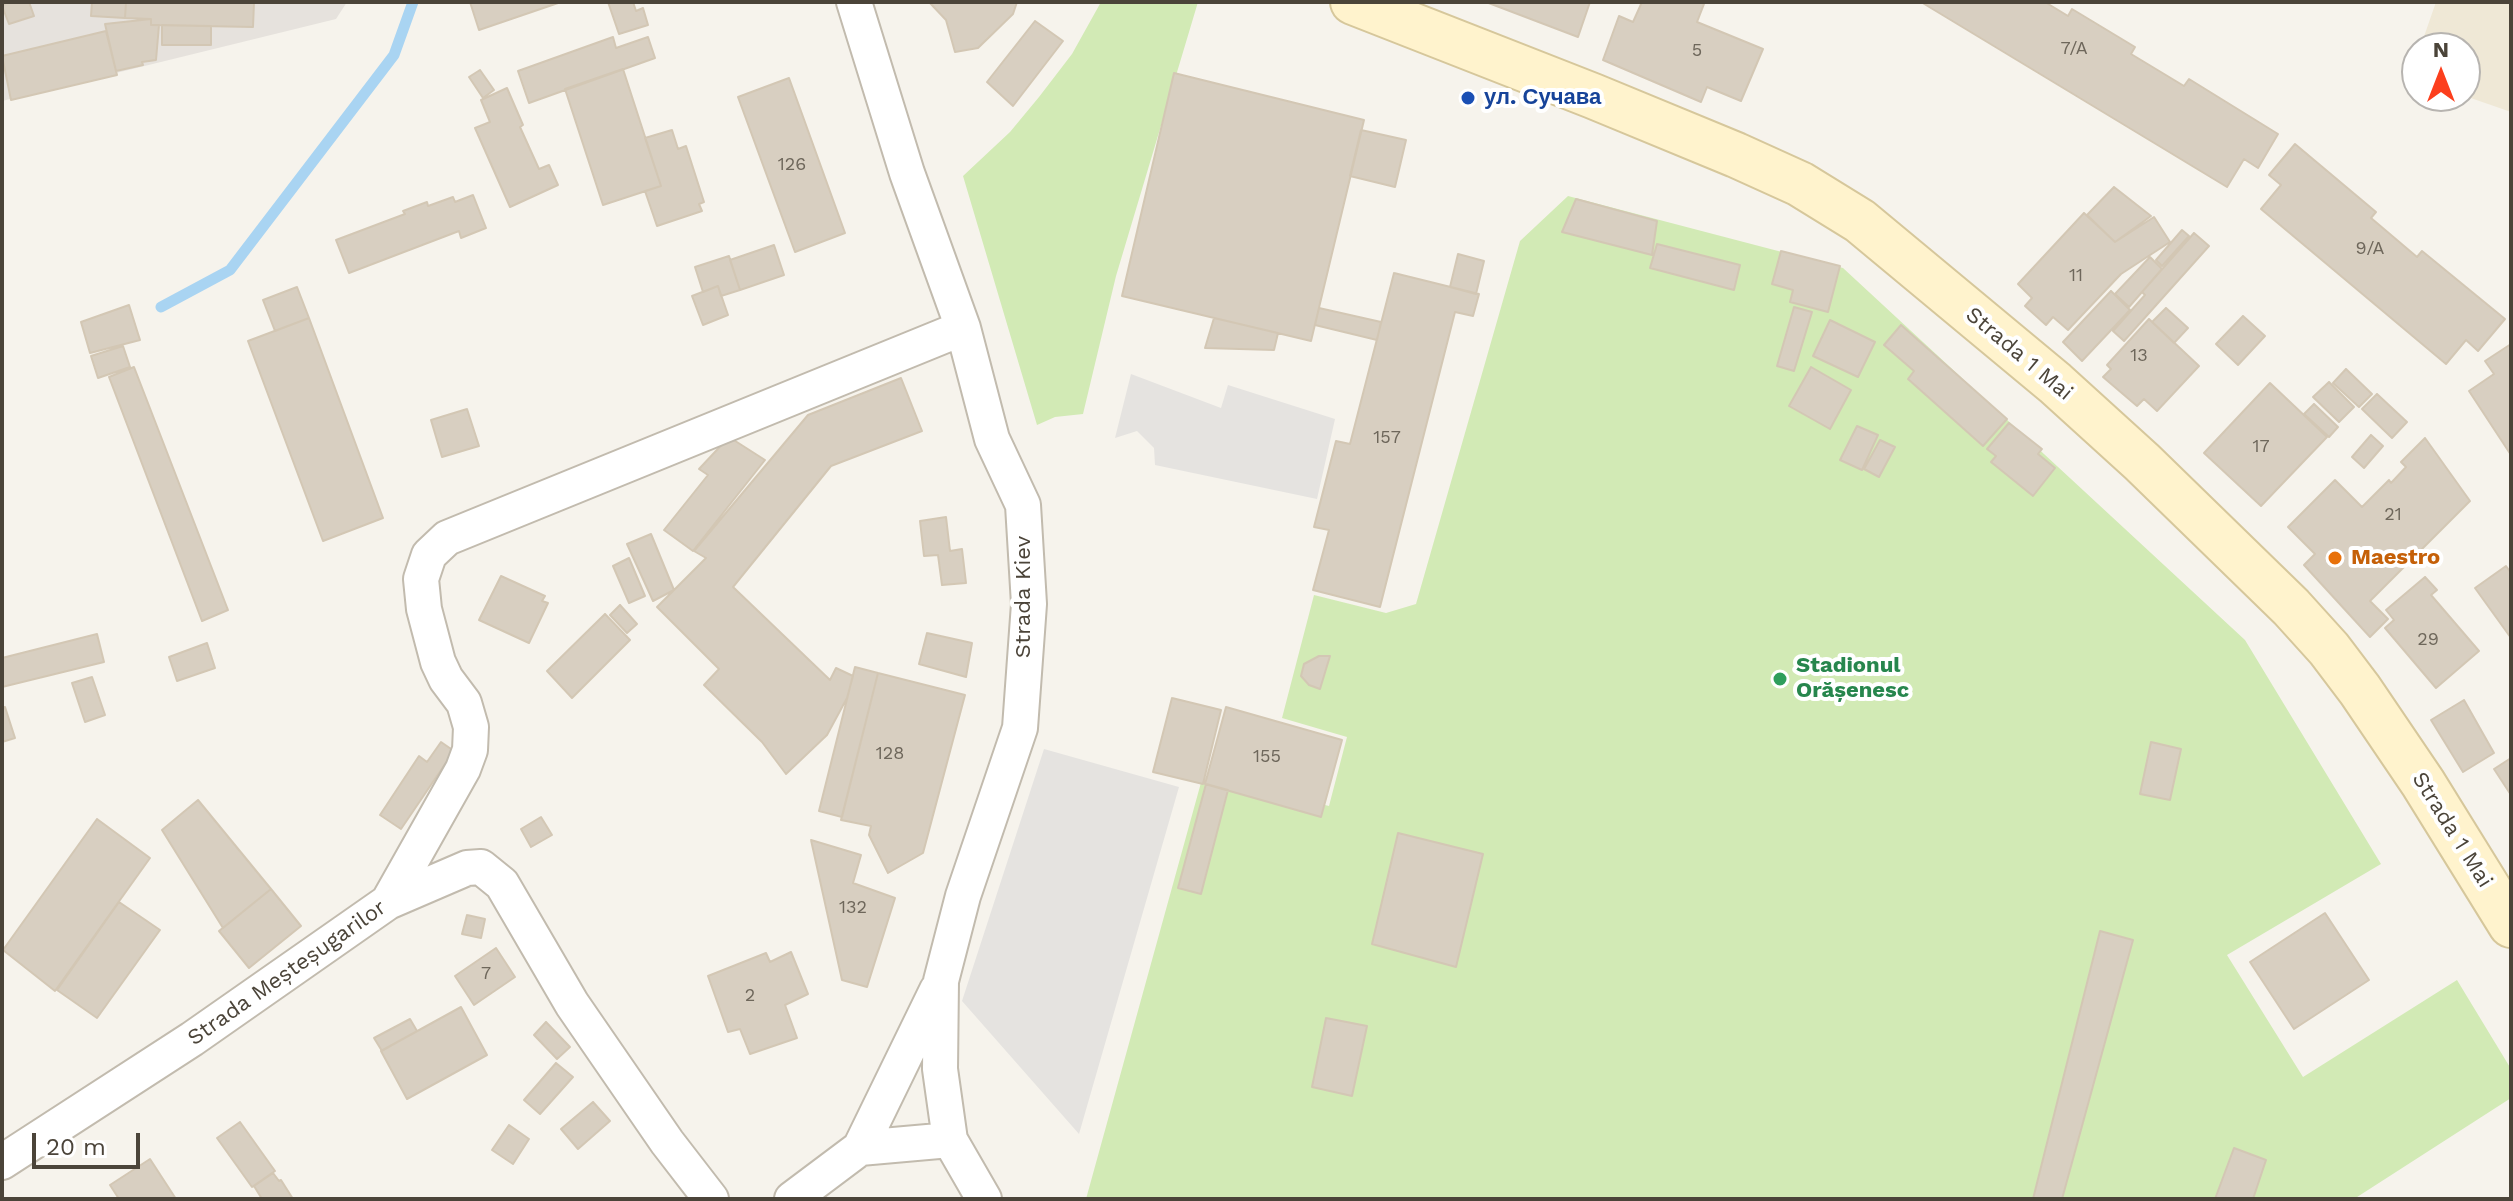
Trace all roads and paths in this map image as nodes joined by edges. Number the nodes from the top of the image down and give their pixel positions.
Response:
1 (854, 2) edge
2 (1353, 2) edge
3 (1413, 13) edge
4 (963, 328) junction
5 (388, 902) junction
6 (2511, 925) edge
7 (941, 981) junction
8 (950, 1140) junction
9 (860, 1148) junction
10 (2, 1162) edge
11 (711, 1199) edge
12 (792, 1199) edge
13 (984, 1199) edge

1 - 4 street, Strada Kiev
2 - 3 main road, Strada 1 Mai
3 - 6 main road, Strada 1 Mai
4 - 5 street
4 - 7 street, Strada Kiev
5 - 10 street, Strada Meșteșugarilor
5 - 11 street, Strada Meșteșugarilor
7 - 8 street, Strada Kiev
7 - 9 street
8 - 9 street
8 - 13 street, Strada Kiev
9 - 12 street

